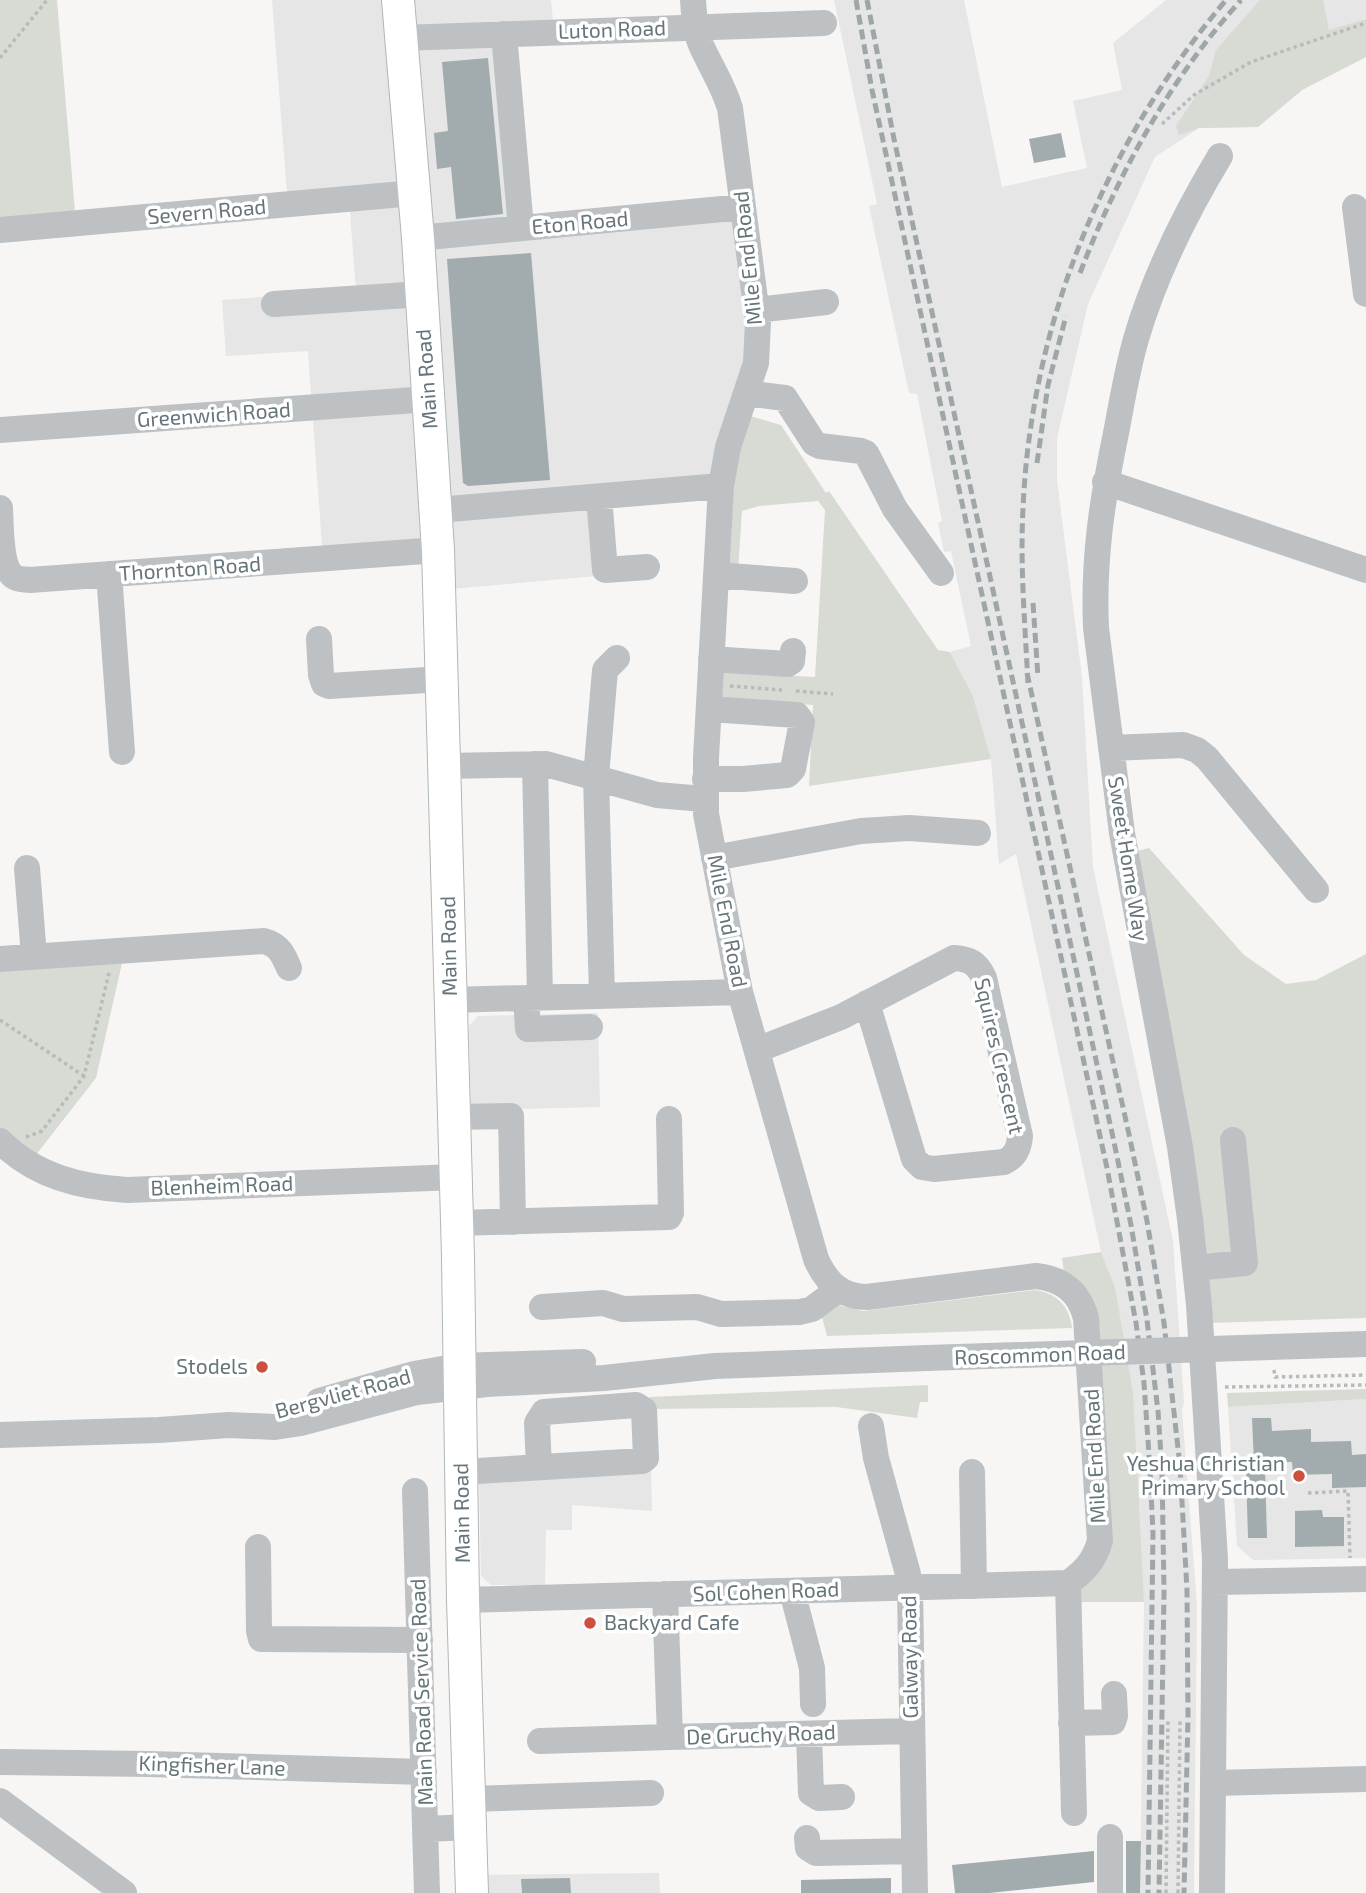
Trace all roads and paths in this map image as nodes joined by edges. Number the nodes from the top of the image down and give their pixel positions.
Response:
1 (47, 0) edge
2 (398, 0) edge
3 (693, 0) edge
4 (824, 23) dead end
5 (1366, 23) edge
6 (695, 27) junction
7 (504, 34) junction
8 (401, 38) junction
9 (0, 58) edge
10 (1162, 124) dead end
11 (1220, 156) dead end
12 (414, 193) junction
13 (743, 207) junction
14 (1355, 207) dead end
15 (521, 228) junction
16 (0, 230) edge
17 (418, 238) junction
18 (422, 294) junction
19 (1366, 294) edge
20 (826, 302) dead end
21 (275, 304) dead end
22 (757, 310) junction
23 (746, 393) junction
24 (429, 399) junction
25 (0, 430) edge
26 (1105, 482) junction
27 (721, 486) junction
28 (599, 497) junction
29 (0, 509) edge
30 (436, 510) junction
31 (438, 551) junction
32 (647, 567) dead end
33 (1366, 570) edge
34 (941, 573) dead end
35 (110, 574) junction
36 (716, 576) junction
37 (795, 581) dead end
38 (319, 639) dead end
39 (793, 651) dead end
40 (617, 657) dead end
41 (443, 679) junction
42 (710, 684) junction
43 (782, 690) dead end
44 (795, 691) dead end
45 (833, 694) dead end
46 (1111, 748) junction
47 (122, 752) dead end
48 (535, 764) junction
49 (446, 765) junction
50 (596, 776) junction
51 (705, 789) junction
52 (978, 833) dead end
53 (714, 858) junction
54 (27, 868) dead end
55 (1316, 890) dead end
56 (108, 951) junction
57 (34, 956) junction
58 (0, 958) edge
59 (289, 968) dead end
60 (740, 992) junction
61 (603, 996) junction
62 (533, 998) junction
63 (450, 1000) junction
64 (867, 1003) junction
65 (0, 1020) edge
66 (590, 1027) dead end
67 (757, 1049) junction
68 (84, 1076) junction
69 (453, 1117) junction
70 (669, 1119) dead end
71 (1233, 1140) dead end
72 (3, 1144) edge
73 (456, 1177) junction
74 (513, 1222) junction
75 (457, 1223) junction
76 (1195, 1268) junction
77 (839, 1289) junction
78 (542, 1307) dead end
79 (1366, 1344) edge
80 (1274, 1370) dead end
81 (1366, 1375) edge
82 (459, 1377) junction
83 (1366, 1385) edge
84 (1218, 1387) dead end
85 (871, 1426) dead end
86 (0, 1435) edge
87 (539, 1467) dead end
88 (461, 1472) junction
89 (972, 1472) dead end
90 (415, 1491) dead end
91 (1308, 1493) dead end
92 (258, 1547) dead end
93 (1360, 1579) edge
94 (1216, 1582) junction
95 (1068, 1583) junction
96 (974, 1586) junction
97 (910, 1588) junction
98 (792, 1591) junction
99 (665, 1594) junction
100 (463, 1600) junction
101 (420, 1640) junction
102 (1114, 1694) dead end
103 (813, 1704) dead end
104 (1168, 1720) dead end
105 (1180, 1720) dead end
106 (1071, 1723) junction
107 (911, 1731) junction
108 (809, 1734) junction
109 (670, 1737) junction
110 (540, 1741) dead end
111 (0, 1762) edge
112 (424, 1772) junction
113 (1366, 1779) edge
114 (1214, 1783) junction
115 (651, 1793) dead end
116 (842, 1797) dead end
117 (0, 1801) edge
118 (469, 1813) junction
119 (1074, 1813) dead end
120 (426, 1829) junction
121 (1110, 1837) dead end
122 (807, 1838) dead end
123 (914, 1851) junction
124 (478, 1887) edge
125 (124, 1893) edge
126 (428, 1893) edge
127 (915, 1893) edge
128 (1110, 1893) edge
129 (1166, 1893) edge
130 (1178, 1893) edge
131 (1212, 1893) edge

1 - 9 path
2 - 8 main road, Main Road
3 - 6 street, Mile End Road
4 - 6 street, Luton Road
5 - 10 path
6 - 7 street, Luton Road
6 - 13 street, Mile End Road
7 - 8 street, Luton Road
7 - 15 street
8 - 12 main road, Main Road
11 - 26 street, Sweet Home Way
12 - 16 street, Severn Road
12 - 17 main road, Main Road
13 - 15 street, Eton Road
13 - 22 street, Mile End Road
14 - 19 street
15 - 17 street, Eton Road
17 - 18 main road, Main Road
18 - 21 street
18 - 24 main road, Main Road
20 - 22 street
22 - 23 street, Mile End Road
23 - 27 street, Mile End Road
23 - 34 street
24 - 25 street, Greenwich Road
24 - 30 main road, Main Road
26 - 33 street
26 - 46 street, Sweet Home Way
27 - 28 street
27 - 36 street, Mile End Road
28 - 30 street
28 - 32 street
29 - 35 street, Thornton Road
30 - 31 main road, Main Road
31 - 35 street, Thornton Road
31 - 41 main road, Main Road
35 - 47 street
36 - 37 street
36 - 42 street, Mile End Road
38 - 41 street
39 - 42 street
40 - 50 street
41 - 49 main road, Main Road
42 - 43 path
42 - 51 street, Mile End Road
42 - 51 street
44 - 45 path
46 - 55 street
46 - 76 street, Sweet Home Way
48 - 49 street
48 - 50 street
48 - 62 street
49 - 63 main road, Main Road
50 - 51 street
50 - 61 street
51 - 53 street, Mile End Road
52 - 53 street
53 - 60 street, Mile End Road
54 - 57 street
56 - 57 street
56 - 59 street
56 - 68 path
57 - 58 street
60 - 61 street
60 - 67 street, Mile End Road
61 - 62 street
62 - 63 street
62 - 66 street
63 - 69 main road, Main Road
64 - 64 street, Squires Crescent
64 - 67 street
65 - 68 path
67 - 77 street, Mile End Road
68 - 72 path
69 - 73 main road, Main Road
69 - 74 street
70 - 74 street
71 - 76 street
72 - 73 street, Blenheim Road
73 - 75 main road, Main Road
74 - 75 street
75 - 82 main road, Main Road
76 - 94 street, Sweet Home Way
77 - 78 street
77 - 95 street, Mile End Road
79 - 82 street, Roscommon Road, bridge
80 - 81 path
82 - 86 street, Bergvliet Road
82 - 88 main road, Main Road
83 - 84 path
85 - 97 street, Galway Road
87 - 88 street
88 - 100 main road, Main Road
89 - 96 street
90 - 101 street, Main Road Service Road
91 - 93 path
92 - 101 street
93 - 94 street
94 - 114 street, Sweet Home Way
95 - 96 street, Sol Cohen Road
95 - 106 street
96 - 97 street, Sol Cohen Road
97 - 98 street, Sol Cohen Road
97 - 107 street, Galway Road
98 - 99 street, Sol Cohen Road
98 - 103 street
99 - 100 street, Sol Cohen Road
99 - 109 street, De Gruchy Road
100 - 118 main road, Main Road
101 - 112 street, Main Road Service Road
102 - 106 street
104 - 129 path
105 - 130 path
106 - 119 street
107 - 108 street, De Gruchy Road
107 - 123 street, Galway Road
108 - 109 street, De Gruchy Road
108 - 116 street
109 - 110 street
111 - 112 street, Kingfisher Lane
112 - 120 street, Main Road Service Road
113 - 114 street
114 - 131 street, Sweet Home Way
115 - 118 street
117 - 125 street
118 - 120 street
118 - 124 main road, Main Road
120 - 126 street, Main Road Service Road
121 - 128 street
122 - 123 street
123 - 127 street, Galway Road

